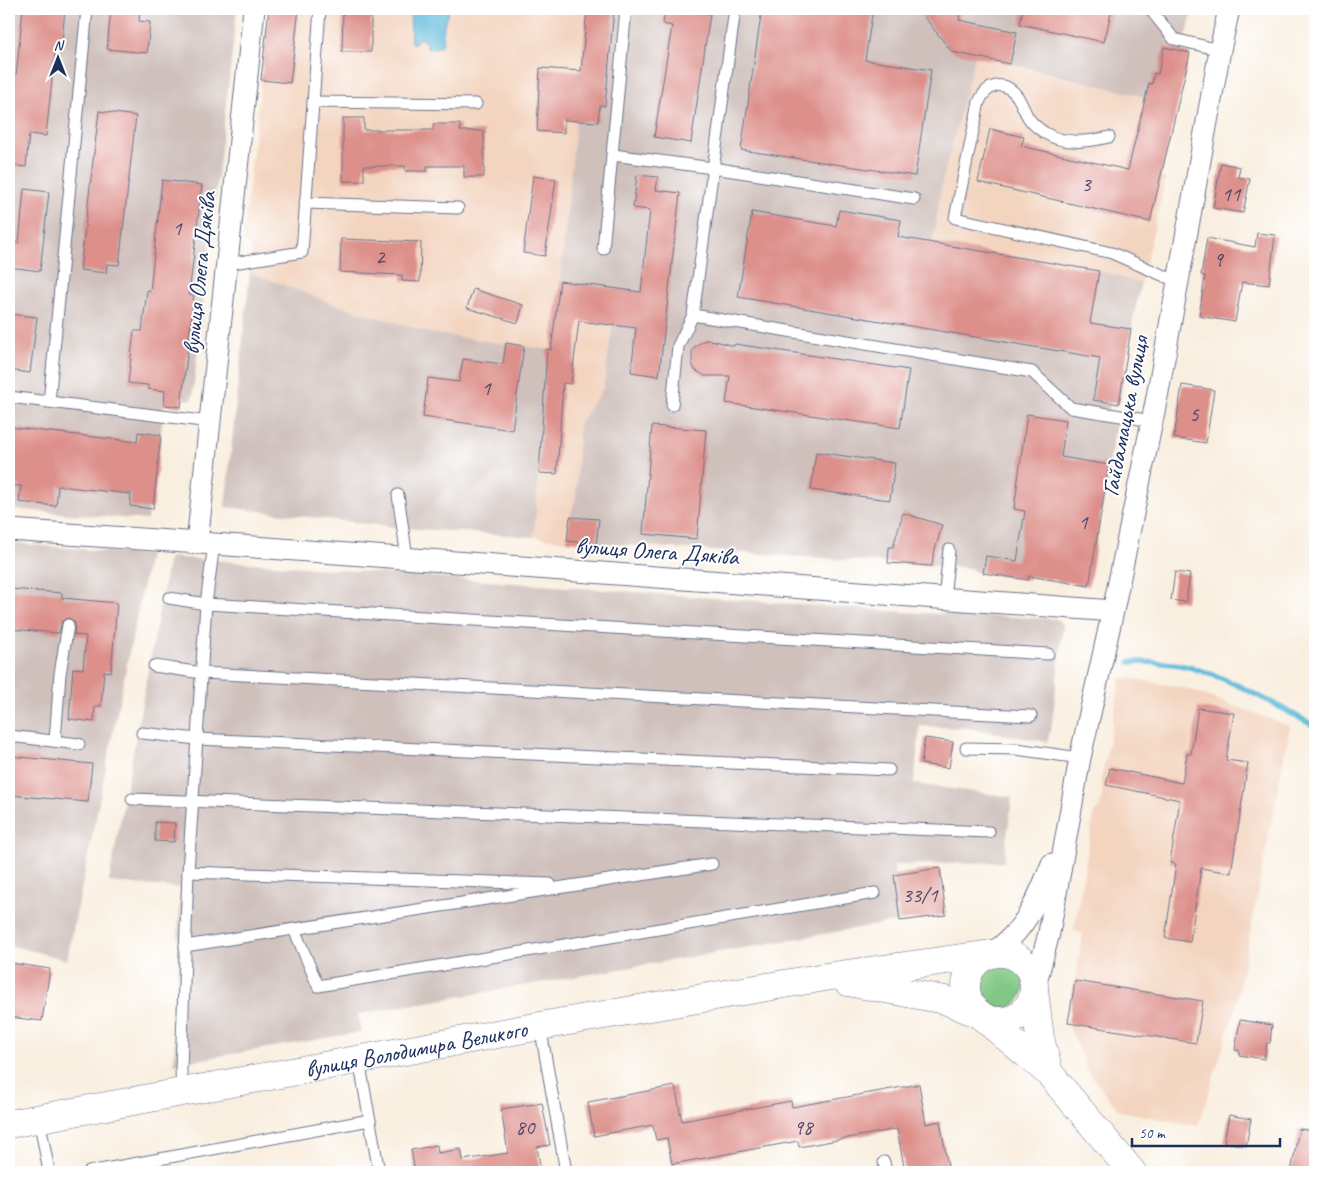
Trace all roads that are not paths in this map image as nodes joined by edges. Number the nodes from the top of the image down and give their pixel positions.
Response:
1 (87, 9) edge
2 (254, 9) edge
3 (320, 9) edge
4 (626, 9) edge
5 (735, 9) edge
6 (1150, 9) edge
7 (1229, 9) edge
8 (1220, 50) junction
9 (313, 102) junction
10 (476, 104) dead end
11 (1109, 137) dead end
12 (613, 155) junction
13 (713, 168) junction
14 (914, 198) dead end
15 (306, 203) junction
16 (458, 208) dead end
17 (603, 249) dead end
18 (226, 264) junction
19 (1178, 282) junction
20 (693, 315) junction
21 (9, 397) edge
22 (49, 402) junction
23 (672, 405) dead end
24 (1152, 421) junction
25 (210, 422) junction
26 (398, 496) dead end
27 (9, 530) edge
28 (206, 543) junction
29 (949, 550) dead end
30 (406, 558) junction
31 (169, 598) dead end
32 (944, 598) junction
33 (206, 604) junction
34 (1113, 611) junction
35 (68, 625) dead end
36 (1048, 654) dead end
37 (154, 666) dead end
38 (202, 673) junction
39 (1031, 716) dead end
40 (142, 733) dead end
41 (9, 736) edge
42 (197, 739) junction
43 (55, 741) junction
44 (80, 744) dead end
45 (966, 748) dead end
46 (1080, 758) junction
47 (889, 770) dead end
48 (132, 799) dead end
49 (193, 801) junction
50 (989, 832) dead end
51 (1065, 832) junction
52 (712, 864) dead end
53 (188, 872) junction
54 (577, 885) junction
55 (875, 893) dead end
56 (294, 929) junction
57 (185, 946) junction
58 (991, 954) junction
59 (825, 977) junction
60 (1034, 990) junction
61 (979, 1014) junction
62 (540, 1026) junction
63 (359, 1060) junction
64 (1049, 1072) junction
65 (182, 1092) junction
66 (18, 1120) edge
67 (370, 1120) junction
68 (50, 1172) edge
69 (89, 1172) edge
70 (379, 1172) edge
71 (566, 1172) edge
72 (1132, 1172) edge

1 - 22 lane
2 - 18 street, вулиця Олега Дяківа
3 - 9 lane
4 - 12 lane
5 - 13 lane
6 - 8 lane
7 - 8 street, Гайдамацька вулиця
8 - 19 street, Гайдамацька вулиця
9 - 10 lane
9 - 15 lane
11 - 19 lane
12 - 13 lane
12 - 17 lane
13 - 14 lane
13 - 20 lane
15 - 16 lane
15 - 18 lane
18 - 25 street, вулиця Олега Дяківа
19 - 24 street, Гайдамацька вулиця
20 - 23 lane
20 - 24 lane
21 - 22 lane
22 - 25 lane
24 - 34 street, Гайдамацька вулиця
25 - 28 street, вулиця Олега Дяківа
26 - 30 lane
27 - 28 street, вулиця Олега Дяківа
28 - 30 street, вулиця Олега Дяківа
28 - 33 lane
29 - 32 lane
30 - 32 street, вулиця Олега Дяківа
31 - 33 lane
32 - 34 street, вулиця Олега Дяківа
33 - 36 lane
33 - 38 lane
34 - 46 street, Гайдамацька вулиця
35 - 43 lane
37 - 38 lane
38 - 39 lane
38 - 42 lane
40 - 42 lane
41 - 43 lane
42 - 47 lane
42 - 49 lane
43 - 44 lane
45 - 46 lane
46 - 51 street, Гайдамацька вулиця
48 - 49 lane
49 - 50 lane
49 - 53 lane
51 - 58 street, Гайдамацька вулиця
51 - 60 street, Гайдамацька вулиця
52 - 54 lane
53 - 54 lane
53 - 57 lane
54 - 56 lane
55 - 56 lane
56 - 57 lane
57 - 65 lane
58 - 59 street, вулиця Володимира Великого
58 - 60 street
58 - 61 street
59 - 61 street, вулиця Володимира Великого
59 - 62 street, вулиця Володимира Великого
60 - 61 street
60 - 64 street, вулиця Володимира Великого
61 - 64 street, вулиця Володимира Великого
62 - 63 street, вулиця Володимира Великого
62 - 71 lane
63 - 65 street, вулиця Володимира Великого
63 - 67 lane
64 - 72 street, вулиця Володимира Великого
65 - 66 street, вулиця Володимира Великого
66 - 68 lane
67 - 69 lane
67 - 70 lane

